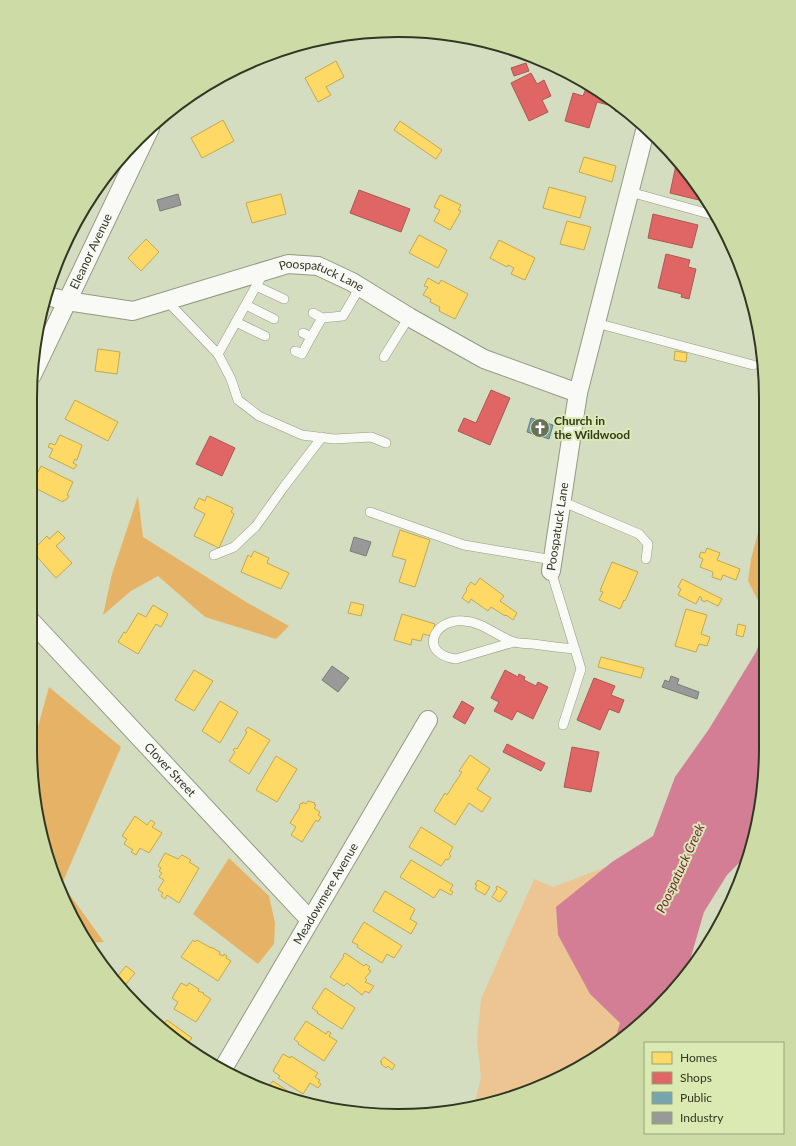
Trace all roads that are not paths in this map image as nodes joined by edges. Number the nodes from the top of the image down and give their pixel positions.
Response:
1 (644, 135) edge
2 (143, 143) edge
3 (630, 192) junction
4 (708, 214) edge
5 (261, 278) junction
6 (360, 287) junction
7 (51, 297) edge
8 (284, 299) dead end
9 (67, 301) junction
10 (167, 301) junction
11 (246, 305) junction
12 (313, 313) dead end
13 (409, 317) junction
14 (322, 318) junction
15 (274, 319) dead end
16 (236, 322) junction
17 (596, 323) junction
18 (303, 333) dead end
19 (265, 336) dead end
20 (311, 337) junction
21 (295, 351) dead end
22 (218, 354) junction
23 (384, 356) dead end
24 (39, 361) edge
25 (753, 365) dead end
26 (578, 393) junction
27 (322, 437) junction
28 (386, 443) dead end
29 (562, 501) junction
30 (370, 512) dead end
31 (214, 555) dead end
32 (646, 559) dead end
33 (552, 565) junction
34 (37, 628) edge
35 (514, 642) junction
36 (575, 649) junction
37 (428, 720) dead end
38 (563, 725) dead end
39 (310, 920) junction
40 (225, 1065) edge

1 - 3 street, Poospatuck Lane
2 - 9 street, Eleanor Avenue
3 - 4 lane
3 - 17 street, Poospatuck Lane
5 - 6 street, Poospatuck Lane
5 - 8 lane
5 - 10 street, Poospatuck Lane
5 - 11 lane
6 - 13 street, Poospatuck Lane
6 - 14 lane
7 - 9 street, Poospatuck Lane
9 - 10 street, Poospatuck Lane
9 - 24 street, Eleanor Avenue
10 - 22 lane
11 - 15 lane
11 - 16 lane
12 - 14 lane
13 - 23 lane
13 - 26 street, Poospatuck Lane
14 - 20 lane
16 - 19 lane
16 - 22 lane
17 - 25 lane
17 - 26 street, Poospatuck Lane
18 - 20 lane
20 - 21 lane
22 - 27 lane
26 - 29 street, Poospatuck Lane
27 - 28 lane
27 - 31 lane
29 - 32 lane
29 - 33 street, Poospatuck Lane
30 - 33 lane
33 - 36 lane, Poospatuck Lane
34 - 39 street, Clover Street
35 - 35 lane
35 - 36 lane
36 - 38 lane, Poospatuck Lane
37 - 39 street, Meadowmere Avenue
39 - 40 street, Meadowmere Avenue

